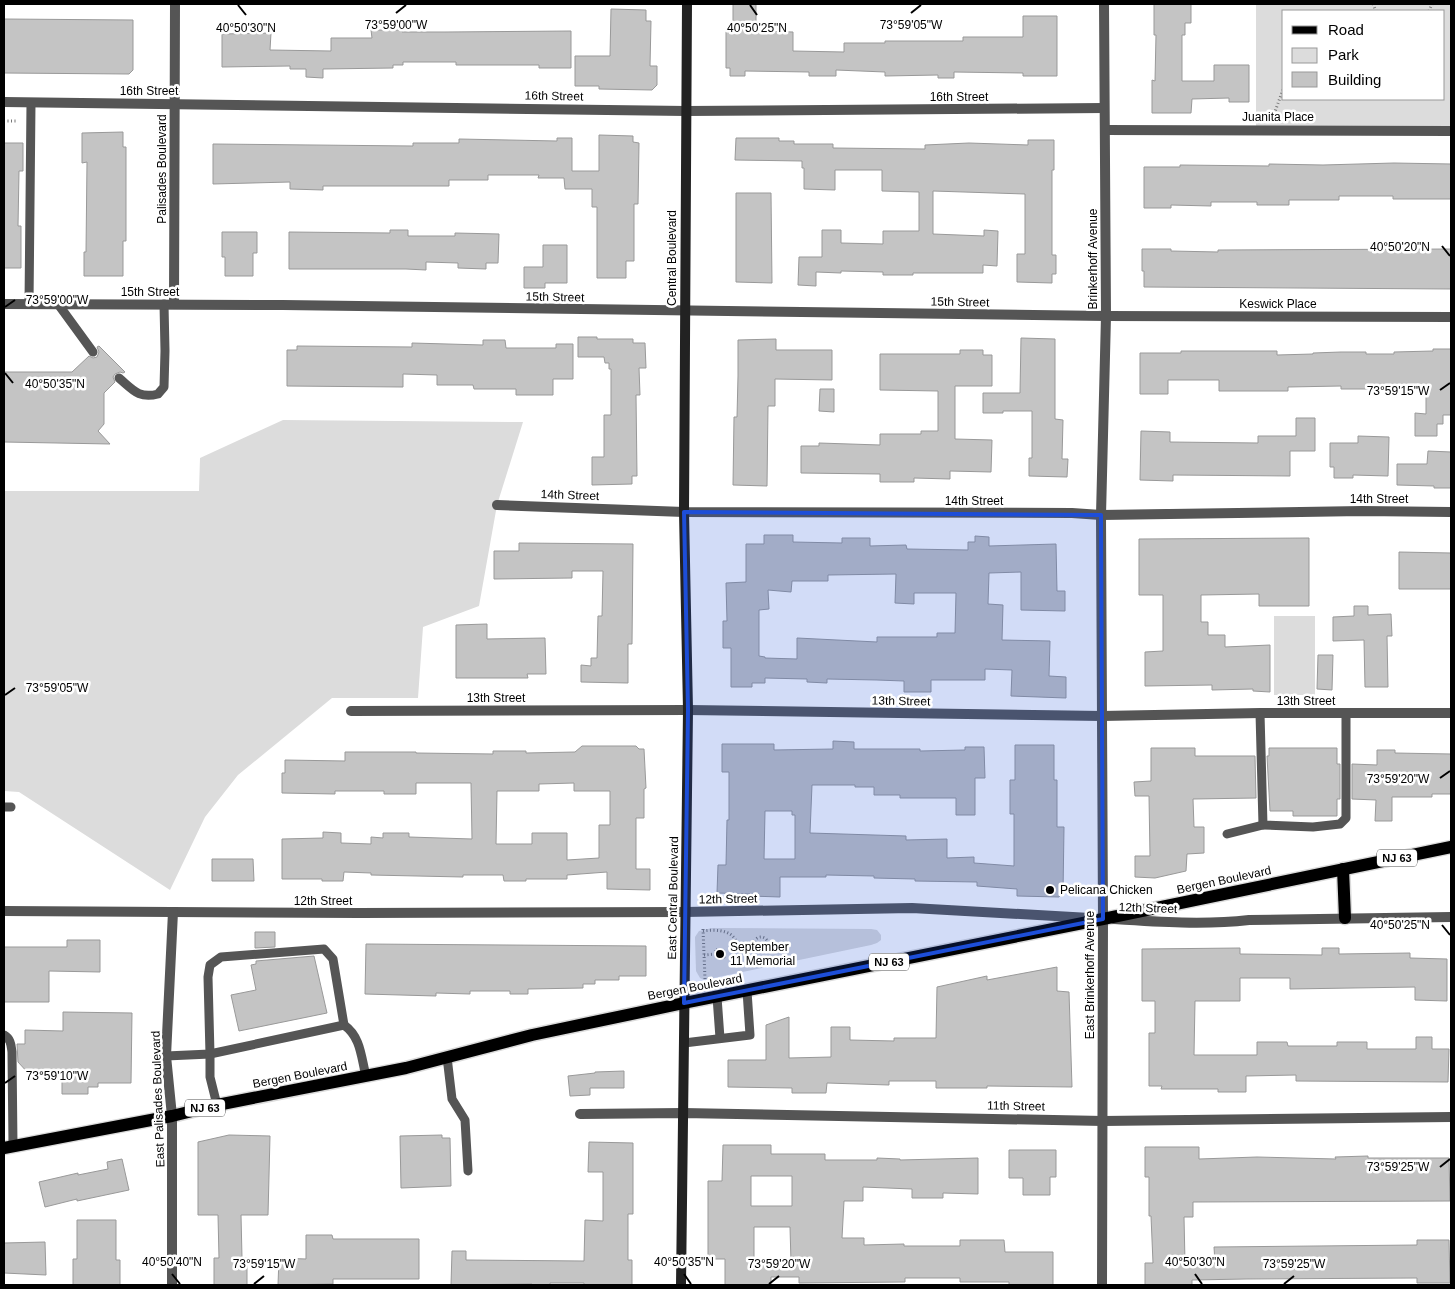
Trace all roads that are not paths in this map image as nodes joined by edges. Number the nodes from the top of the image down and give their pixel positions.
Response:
1 (175, 4) edge
2 (687, 4) edge
3 (1104, 4) edge
4 (4, 102) edge
5 (31, 103) junction
6 (175, 104) junction
7 (1104, 108) junction
8 (686, 111) junction
9 (1105, 130) junction
10 (1451, 130) edge
11 (4, 304) edge
12 (29, 304) junction
13 (58, 304) junction
14 (169, 304) junction
15 (684, 312) junction
16 (1106, 316) junction
17 (1451, 317) edge
18 (93, 352) dead end
19 (119, 378) dead end
20 (497, 505) dead end
21 (684, 512) junction
22 (1451, 512) edge
23 (1101, 515) junction
24 (688, 710) junction
25 (351, 711) dead end
26 (1260, 713) junction
27 (1346, 713) junction
28 (1451, 713) edge
29 (1102, 716) junction
30 (1263, 825) junction
31 (1227, 834) dead end
32 (1451, 847) edge
33 (1342, 869) junction
34 (4, 911) edge
35 (173, 912) junction
36 (686, 912) junction
37 (1451, 917) edge
38 (1345, 918) junction
39 (1103, 919) junction
40 (747, 991) junction
41 (717, 997) junction
42 (684, 1003) junction
43 (344, 1025) junction
44 (4, 1035) edge
45 (720, 1038) junction
46 (684, 1043) junction
47 (210, 1054) junction
48 (166, 1056) junction
49 (447, 1057) junction
50 (366, 1076) junction
51 (217, 1106) junction
52 (683, 1113) junction
53 (580, 1114) dead end
54 (172, 1116) junction
55 (1451, 1117) edge
56 (1103, 1121) junction
57 (8, 1147) edge
58 (468, 1171) dead end
59 (172, 1285) edge
60 (681, 1285) edge
61 (1102, 1285) edge

1 - 6 street, Palisades Boulevard
2 - 8 main road, Central Boulevard
3 - 7 street, Brinkerhoff Avenue
4 - 5 street, 16th Street
5 - 6 street, 16th Street
5 - 12 lane
6 - 8 street, 16th Street
6 - 14 street, Palisades Boulevard
7 - 8 street, 16th Street
7 - 9 street, Brinkerhoff Avenue
8 - 15 main road, Central Boulevard
9 - 10 street, Juanita Place
9 - 16 street, Brinkerhoff Avenue
11 - 12 street, 15th Street
12 - 13 street, 15th Street
13 - 14 street, 15th Street
13 - 18 lane
14 - 15 street, 15th Street
14 - 19 lane
15 - 16 street, 15th Street
15 - 21 main road, Central Boulevard
16 - 17 street, Keswick Place
16 - 23 street, Brinkerhoff Avenue
20 - 21 street, 14th Street
21 - 23 street, 14th Street
21 - 24 main road, East Central Boulevard
22 - 23 street, 14th Street
23 - 29 street, East Brinkerhoff Avenue
24 - 25 street, 13th Street
24 - 29 street, 13th Street
24 - 36 main road, East Central Boulevard
26 - 27 street, 13th Street
26 - 29 street, 13th Street
26 - 30 lane
27 - 28 street, 13th Street
27 - 30 lane
29 - 39 street, East Brinkerhoff Avenue
30 - 31 lane
32 - 33 main road, Bergen Boulevard / NJ 63
33 - 38 main road
33 - 39 main road, Bergen Boulevard / NJ 63
34 - 35 street, 12th Street
35 - 36 street, 12th Street
35 - 48 street, East Palisades Boulevard
36 - 39 street, 12th Street
36 - 42 main road, East Central Boulevard
37 - 38 street, 12th Street
38 - 39 street, 12th Street
39 - 40 main road, Bergen Boulevard / NJ 63
39 - 56 street, East Brinkerhoff Avenue
40 - 41 main road, Bergen Boulevard / NJ 63
40 - 45 lane
41 - 42 main road, Bergen Boulevard / NJ 63
41 - 45 lane
42 - 46 main road, East Central Boulevard
42 - 49 main road, Bergen Boulevard / NJ 63
43 - 47 lane
43 - 47 lane
43 - 50 lane
44 - 57 lane
45 - 46 lane
46 - 52 main road, East Central Boulevard
47 - 48 lane
47 - 51 lane
48 - 54 street, East Palisades Boulevard
49 - 50 main road, Bergen Boulevard / NJ 63
49 - 58 lane
50 - 51 main road, Bergen Boulevard / NJ 63
51 - 54 main road, Bergen Boulevard / NJ 63
52 - 53 street, 11th Street
52 - 56 street, 11th Street
52 - 60 main road, East Central Boulevard
54 - 57 main road, Bergen Boulevard / NJ 63
54 - 59 street, East Palisades Boulevard
55 - 56 street, 11th Street
56 - 61 street, East Brinkerhoff Avenue

